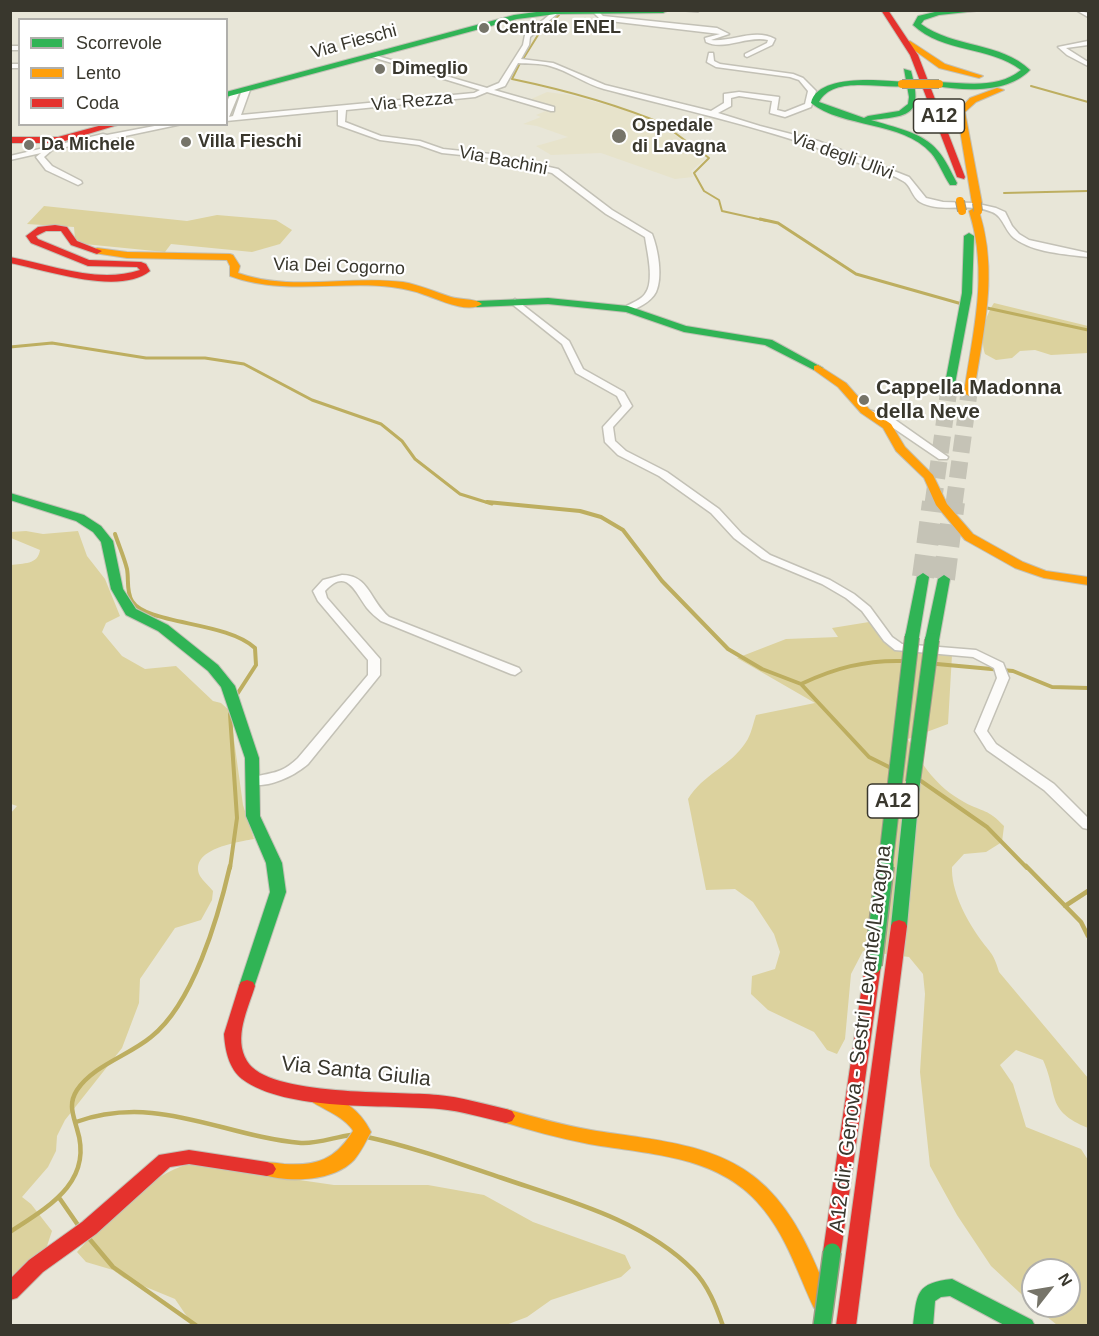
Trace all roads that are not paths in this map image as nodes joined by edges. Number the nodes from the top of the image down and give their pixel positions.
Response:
1 (675, 10) edge
2 (697, 10) edge
3 (875, 10) edge
4 (884, 10) edge
5 (983, 10) edge
6 (1079, 10) edge
7 (640, 11) edge
8 (663, 11) edge
9 (556, 12) junction
10 (599, 14) edge
11 (1089, 15) edge
12 (901, 42) junction
13 (1089, 43) edge
14 (970, 47) junction
15 (711, 54) dead end
16 (747, 55) dead end
17 (372, 56) junction
18 (1000, 56) junction
19 (516, 61) junction
20 (1089, 63) edge
21 (488, 90) junction
22 (236, 93) edge
23 (816, 98) junction
24 (342, 108) junction
25 (548, 108) dead end
26 (228, 111) edge
27 (712, 113) junction
28 (236, 118) junction
29 (228, 119) edge
30 (113, 126) edge
31 (169, 126) edge
32 (98, 134) junction
33 (10, 140) edge
34 (50, 144) junction
35 (10, 158) edge
36 (78, 183) dead end
37 (953, 183) junction
38 (972, 212) junction
39 (1089, 255) edge
40 (10, 260) edge
41 (515, 302) junction
42 (628, 309) junction
43 (949, 389) tunnel mouth
44 (969, 393) tunnel mouth
45 (865, 411) junction
46 (943, 457) dead end
47 (10, 496) edge
48 (923, 577) tunnel mouth
49 (944, 579) tunnel mouth
50 (1089, 581) edge
51 (515, 671) dead end
52 (255, 782) junction
53 (1089, 825) edge
54 (303, 1091) junction
55 (10, 1292) edge
56 (822, 1326) edge
57 (830, 1326) edge
58 (846, 1326) edge
59 (923, 1326) edge
60 (1025, 1326) edge

1 - 2 main road, Via Fieschi
1 - 8 main road, Via Fieschi
3 - 12 main road, A12
4 - 12 main road, A12
5 - 14 main road
6 - 11 street
7 - 8 main road, Via Fieschi
7 - 10 main road, Via Fieschi
9 - 10 main road, Via Fieschi
9 - 17 main road, Via Fieschi
9 - 19 street, Via Rezza
10 - 16 street
12 - 18 main road
12 - 23 main road
12 - 37 main road, A12
12 - 38 main road, A12
13 - 20 street
14 - 18 main road
14 - 38 main road
15 - 27 street, Via degli Ulivi
17 - 21 street
17 - 22 main road, Via Fieschi
18 - 23 main road, bridge
19 - 21 street, Via Rezza
19 - 27 street, Via degli Ulivi
21 - 24 street, Via Rezza
21 - 25 street
22 - 26 street
22 - 28 street
23 - 37 main road
24 - 28 street, Via Rezza
24 - 42 street, Via Bachini
27 - 39 street, Via degli Ulivi
28 - 29 street, Via Rezza
30 - 32 main road
31 - 32 street
32 - 34 main road
33 - 34 main road
34 - 35 street
34 - 36 street
37 - 38 main road, A12
38 - 43 main road, A12
38 - 44 main road, A12
40 - 41 main road, Via Dei Cogorno
41 - 42 main road, Via Dei Cogorno
41 - 53 street
42 - 45 main road, Via Dei Cogorno
45 - 46 street
45 - 50 main road, Via Dei Cogorno
47 - 52 main road, Via Santa Giulia
48 - 56 main road, A12, bridge
49 - 58 main road, A12 dir. Genova - Sestri Levante/Lavagna / A12, bridge
51 - 52 street
52 - 54 main road, Via Santa Giulia
54 - 55 main road
54 - 57 main road, Via Santa Giulia
59 - 60 main road

